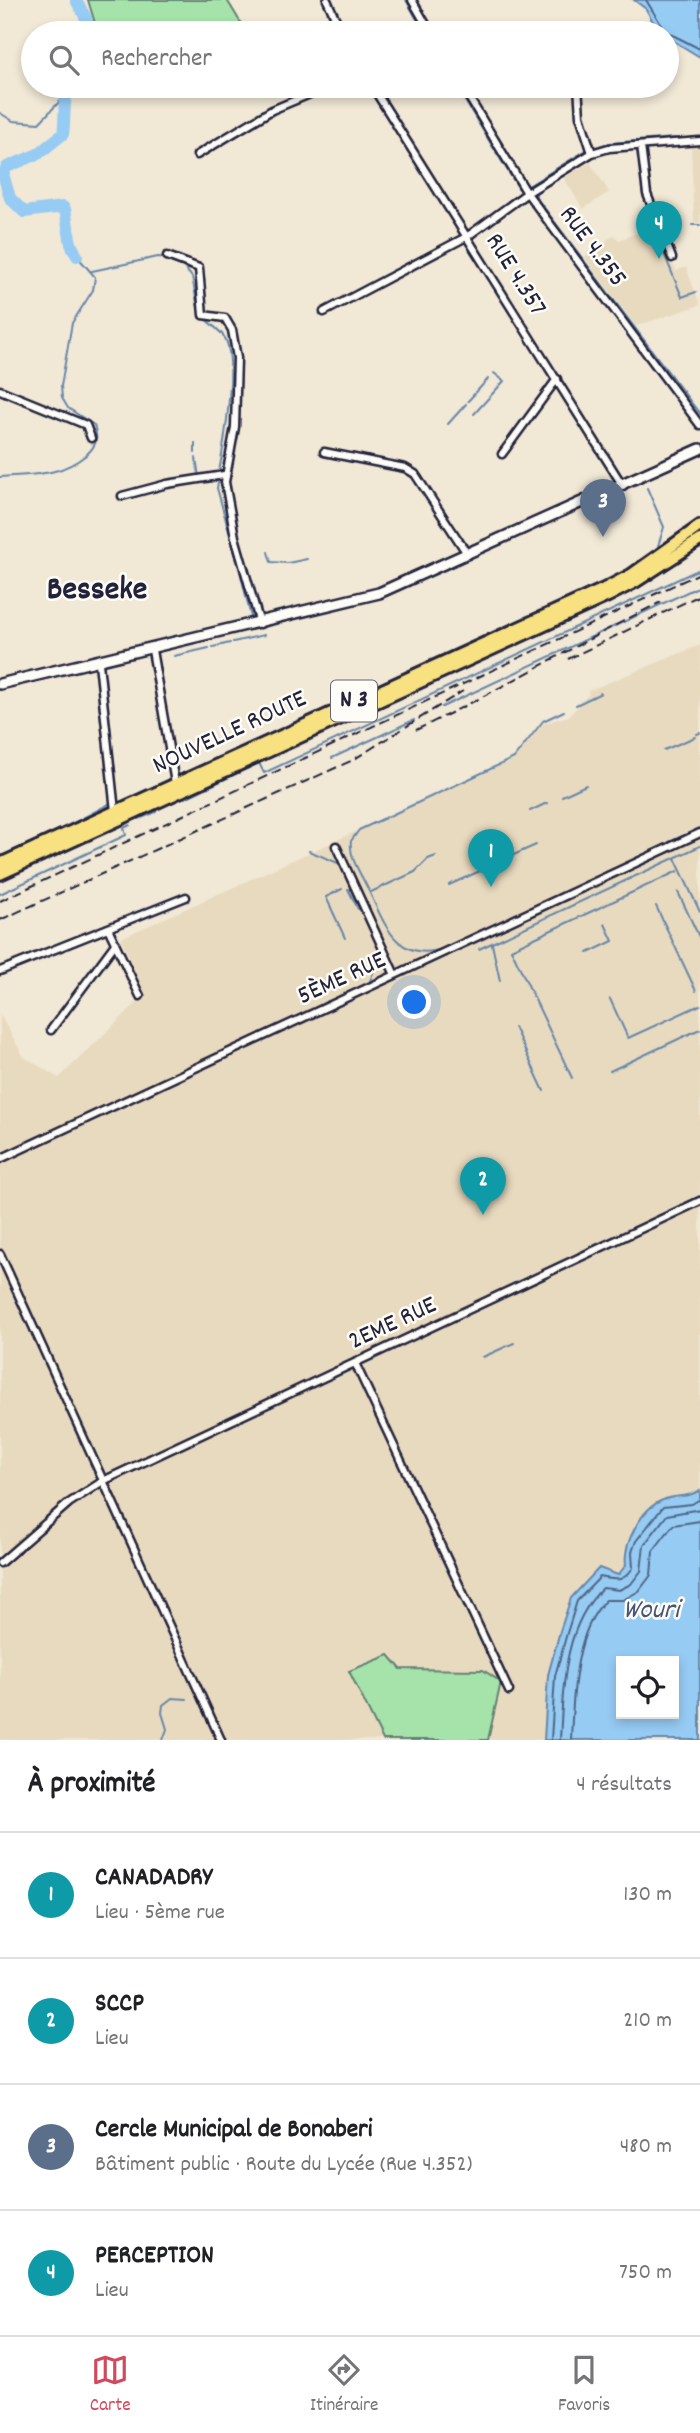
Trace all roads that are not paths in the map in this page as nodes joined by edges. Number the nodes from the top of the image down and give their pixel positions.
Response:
1 (327, 0) edge
2 (412, 0) edge
3 (337, 21) edge
4 (424, 21) edge
5 (300, 98) edge
6 (380, 98) edge
7 (469, 98) edge
8 (579, 98) edge
9 (700, 141) edge
10 (640, 146) junction
11 (592, 153) junction
12 (197, 155) dead end
13 (527, 193) junction
14 (468, 236) junction
15 (167, 256) dead end
16 (672, 258) dead end
17 (324, 312) dead end
18 (556, 379) junction
19 (0, 390) edge
20 (700, 425) edge
21 (91, 438) dead end
22 (700, 449) edge
23 (324, 452) dead end
24 (502, 454) dead end
25 (224, 475) junction
26 (623, 486) junction
27 (122, 496) dead end
28 (700, 526) edge
29 (700, 540) edge
30 (468, 555) junction
31 (260, 624) junction
32 (152, 650) junction
33 (99, 663) junction
34 (0, 684) edge
35 (204, 775) junction
36 (175, 783) junction
37 (115, 811) junction
38 (700, 833) edge
39 (336, 846) dead end
40 (0, 864) edge
41 (0, 874) edge
42 (186, 897) dead end
43 (108, 928) junction
44 (115, 944) junction
45 (0, 971) edge
46 (395, 975) junction
47 (139, 996) dead end
48 (51, 1030) dead end
49 (0, 1159) edge
50 (700, 1201) edge
51 (0, 1254) edge
52 (355, 1363) junction
53 (103, 1481) junction
54 (0, 1563) edge
55 (509, 1691) dead end
56 (221, 1740) edge

1 - 3 street
2 - 4 street
5 - 12 street
6 - 14 street, RUE 4.357
7 - 13 street, RUE 4.355
8 - 11 street
9 - 10 street
10 - 11 street
10 - 16 street
11 - 13 street
13 - 14 street
13 - 20 street, RUE 4.355
14 - 17 street
14 - 18 street, RUE 4.357
15 - 25 street
18 - 24 street
18 - 26 street, RUE 4.357
19 - 21 street
22 - 26 main road
23 - 30 street
25 - 27 street
25 - 31 street
26 - 30 main road
28 - 35 highway, NOUVELLE ROUTE / N 3
29 - 35 highway, NOUVELLE ROUTE
30 - 31 main road
31 - 32 main road
32 - 33 main road
32 - 36 street
33 - 34 main road
33 - 37 street
35 - 36 highway, NOUVELLE ROUTE / N 3
35 - 41 highway, NOUVELLE ROUTE
36 - 37 highway, NOUVELLE ROUTE / N 3
37 - 40 highway, NOUVELLE ROUTE / N 3
38 - 46 street, 5ÈME RUE
39 - 46 street
42 - 43 street
43 - 44 street
43 - 45 street
44 - 47 street
44 - 48 street
46 - 49 street, 5ÈME RUE
50 - 52 street, 2EME RUE
51 - 53 street
52 - 53 street, 2EME RUE
52 - 55 street
53 - 54 street, 2EME RUE
53 - 56 street

